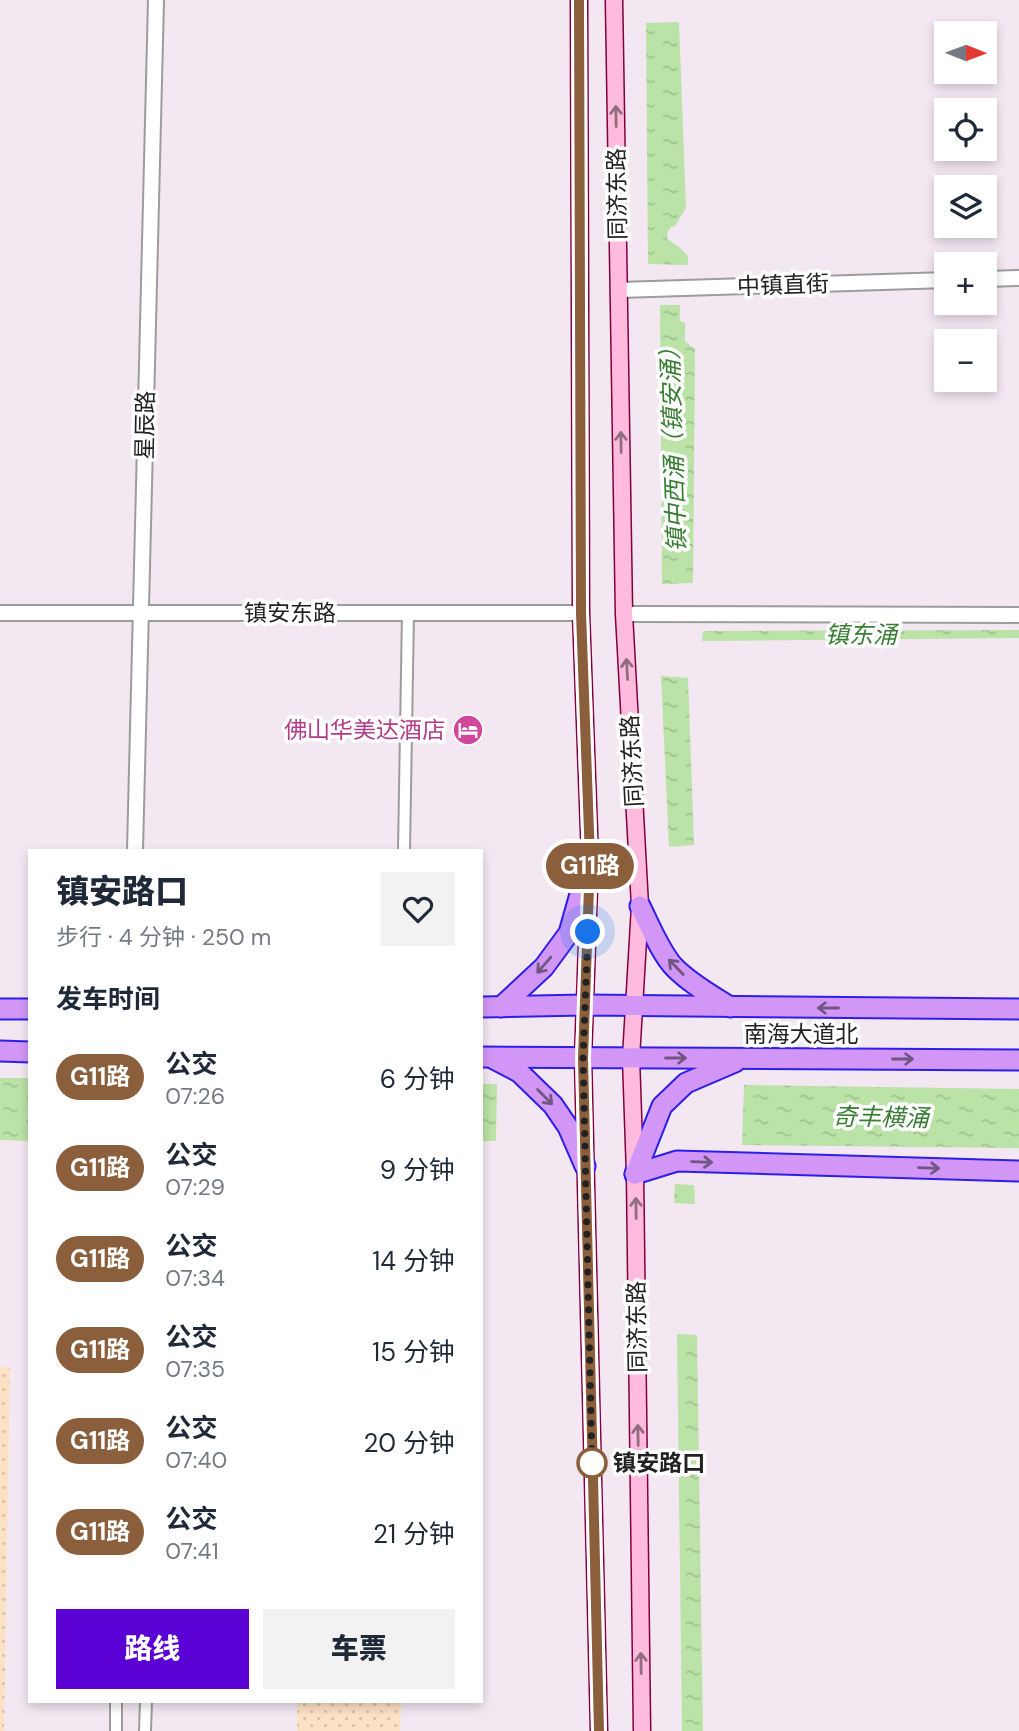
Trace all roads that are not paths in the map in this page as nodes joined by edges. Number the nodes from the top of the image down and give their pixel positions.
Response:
1 (156, 0) edge
2 (579, 0) edge
3 (614, 0) edge
4 (1019, 278) edge
5 (997, 279) edge
6 (934, 280) edge
7 (619, 290) junction
8 (0, 613) edge
9 (141, 613) junction
10 (408, 613) junction
11 (581, 613) junction
12 (624, 614) junction
13 (1019, 615) edge
14 (135, 849) edge
15 (404, 849) edge
16 (590, 859) junction
17 (640, 906) junction
18 (585, 1006) junction
19 (635, 1006) junction
20 (491, 1007) edge
21 (731, 1008) junction
22 (0, 1009) edge
23 (28, 1009) edge
24 (1019, 1009) edge
25 (0, 1051) edge
26 (28, 1052) edge
27 (486, 1057) edge
28 (583, 1058) junction
29 (631, 1058) junction
30 (743, 1058) junction
31 (1019, 1060) edge
32 (585, 1166) junction
33 (1019, 1171) edge
34 (635, 1174) junction
35 (116, 1703) edge
36 (146, 1703) edge
37 (116, 1731) edge
38 (145, 1731) edge
39 (599, 1731) edge
40 (642, 1731) edge

1 - 9 street, 星辰路
2 - 11 main road, 同济东路
7 -> 3 main road, 同济东路
4 - 5 street
6 - 7 street, 中镇直街
12 -> 7 main road, 同济东路
8 - 9 street, 镇安东路
9 - 10 street, 镇安东路
9 - 14 street, 星辰路
10 - 11 street, 镇安东路
10 - 15 street
11 - 16 main road, 同济东路
12 - 13 street
17 -> 12 main road, 同济东路
16 - 18 main road, 同济东路
16 -> 20 highway
17 - 19 main road, 同济东路
21 -> 17 highway
18 - 19 highway, 南海大道北
18 - 20 highway, 南海大道北
18 - 28 main road, 同济东路
19 - 21 highway, 南海大道北
19 - 29 main road, 同济东路
24 -> 21 highway, 南海大道北
22 - 23 highway
25 - 26 highway
27 - 28 highway, 南海大道北
27 -> 32 highway
28 - 29 highway, 南海大道北
28 - 32 main road, 同济东路
29 -> 30 highway, 南海大道北
29 - 34 main road, 同济东路
30 -> 31 highway, 南海大道北
30 - 34 highway
32 - 39 main road, 同济东路
34 -> 33 highway
40 -> 34 main road, 同济东路
35 - 37 street
36 - 38 street

